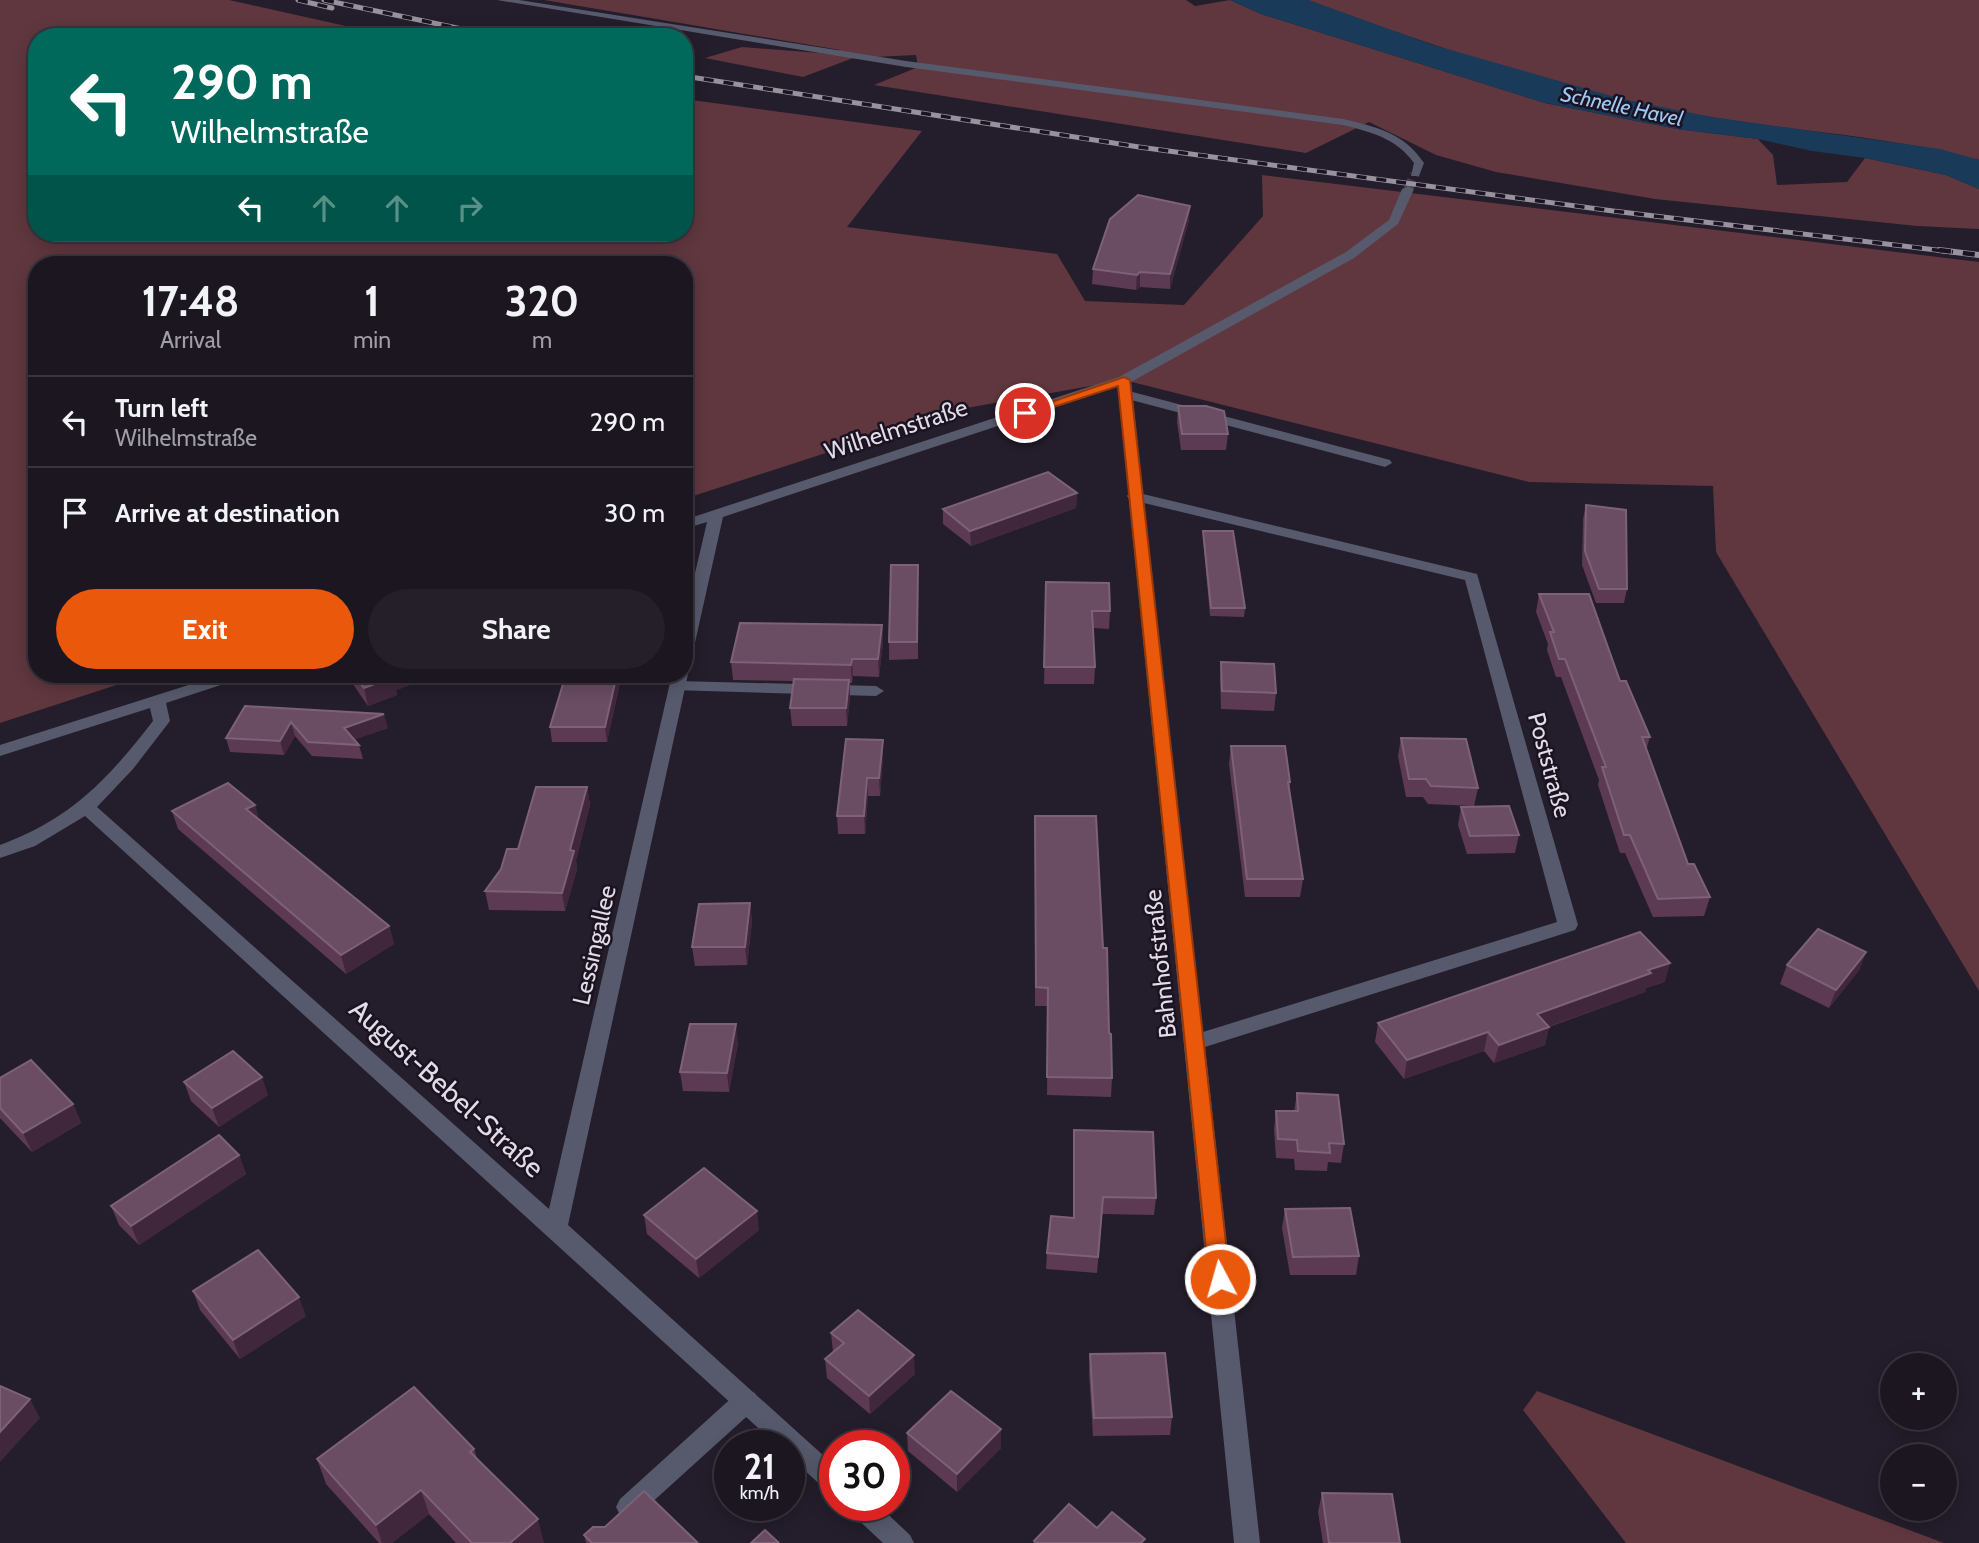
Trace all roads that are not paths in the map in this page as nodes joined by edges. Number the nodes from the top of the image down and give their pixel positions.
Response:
1 (502, 0) edge
2 (667, 28) edge
3 (693, 32) edge
4 (1415, 174) tunnel mouth
5 (1408, 189) tunnel mouth
6 (1124, 387) junction
7 (1385, 463) dead end
8 (1134, 496) junction
9 (716, 514) junction
10 (693, 522) edge
11 (693, 616) edge
12 (693, 681) edge
13 (212, 683) edge
14 (678, 683) edge
15 (876, 691) dead end
16 (157, 701) junction
17 (0, 751) edge
18 (87, 808) junction
19 (0, 852) edge
20 (1195, 1042) junction
21 (556, 1228) junction
22 (746, 1401) junction
23 (819, 1467) edge
24 (877, 1521) edge
25 (608, 1525) edge
26 (901, 1543) edge
27 (1247, 1543) edge

1 - 2 street
3 - 4 street
5 - 6 street, Wilhelmstraße
6 - 7 street
6 - 8 street, Bahnhofstraße
6 - 9 street, Wilhelmstraße
8 - 20 street, Bahnhofstraße
8 - 20 street, Poststraße
9 - 10 street, Wilhelmstraße
9 - 11 street
12 - 15 street
13 - 16 street
14 - 21 street, Lessingallee
16 - 17 street
16 - 18 street
18 - 19 street
18 - 21 street, August-Bebel-Straße
20 - 27 street, Bahnhofstraße
21 - 22 street, August-Bebel-Straße
22 - 23 street, August-Bebel-Straße
22 - 25 street
24 - 26 street

